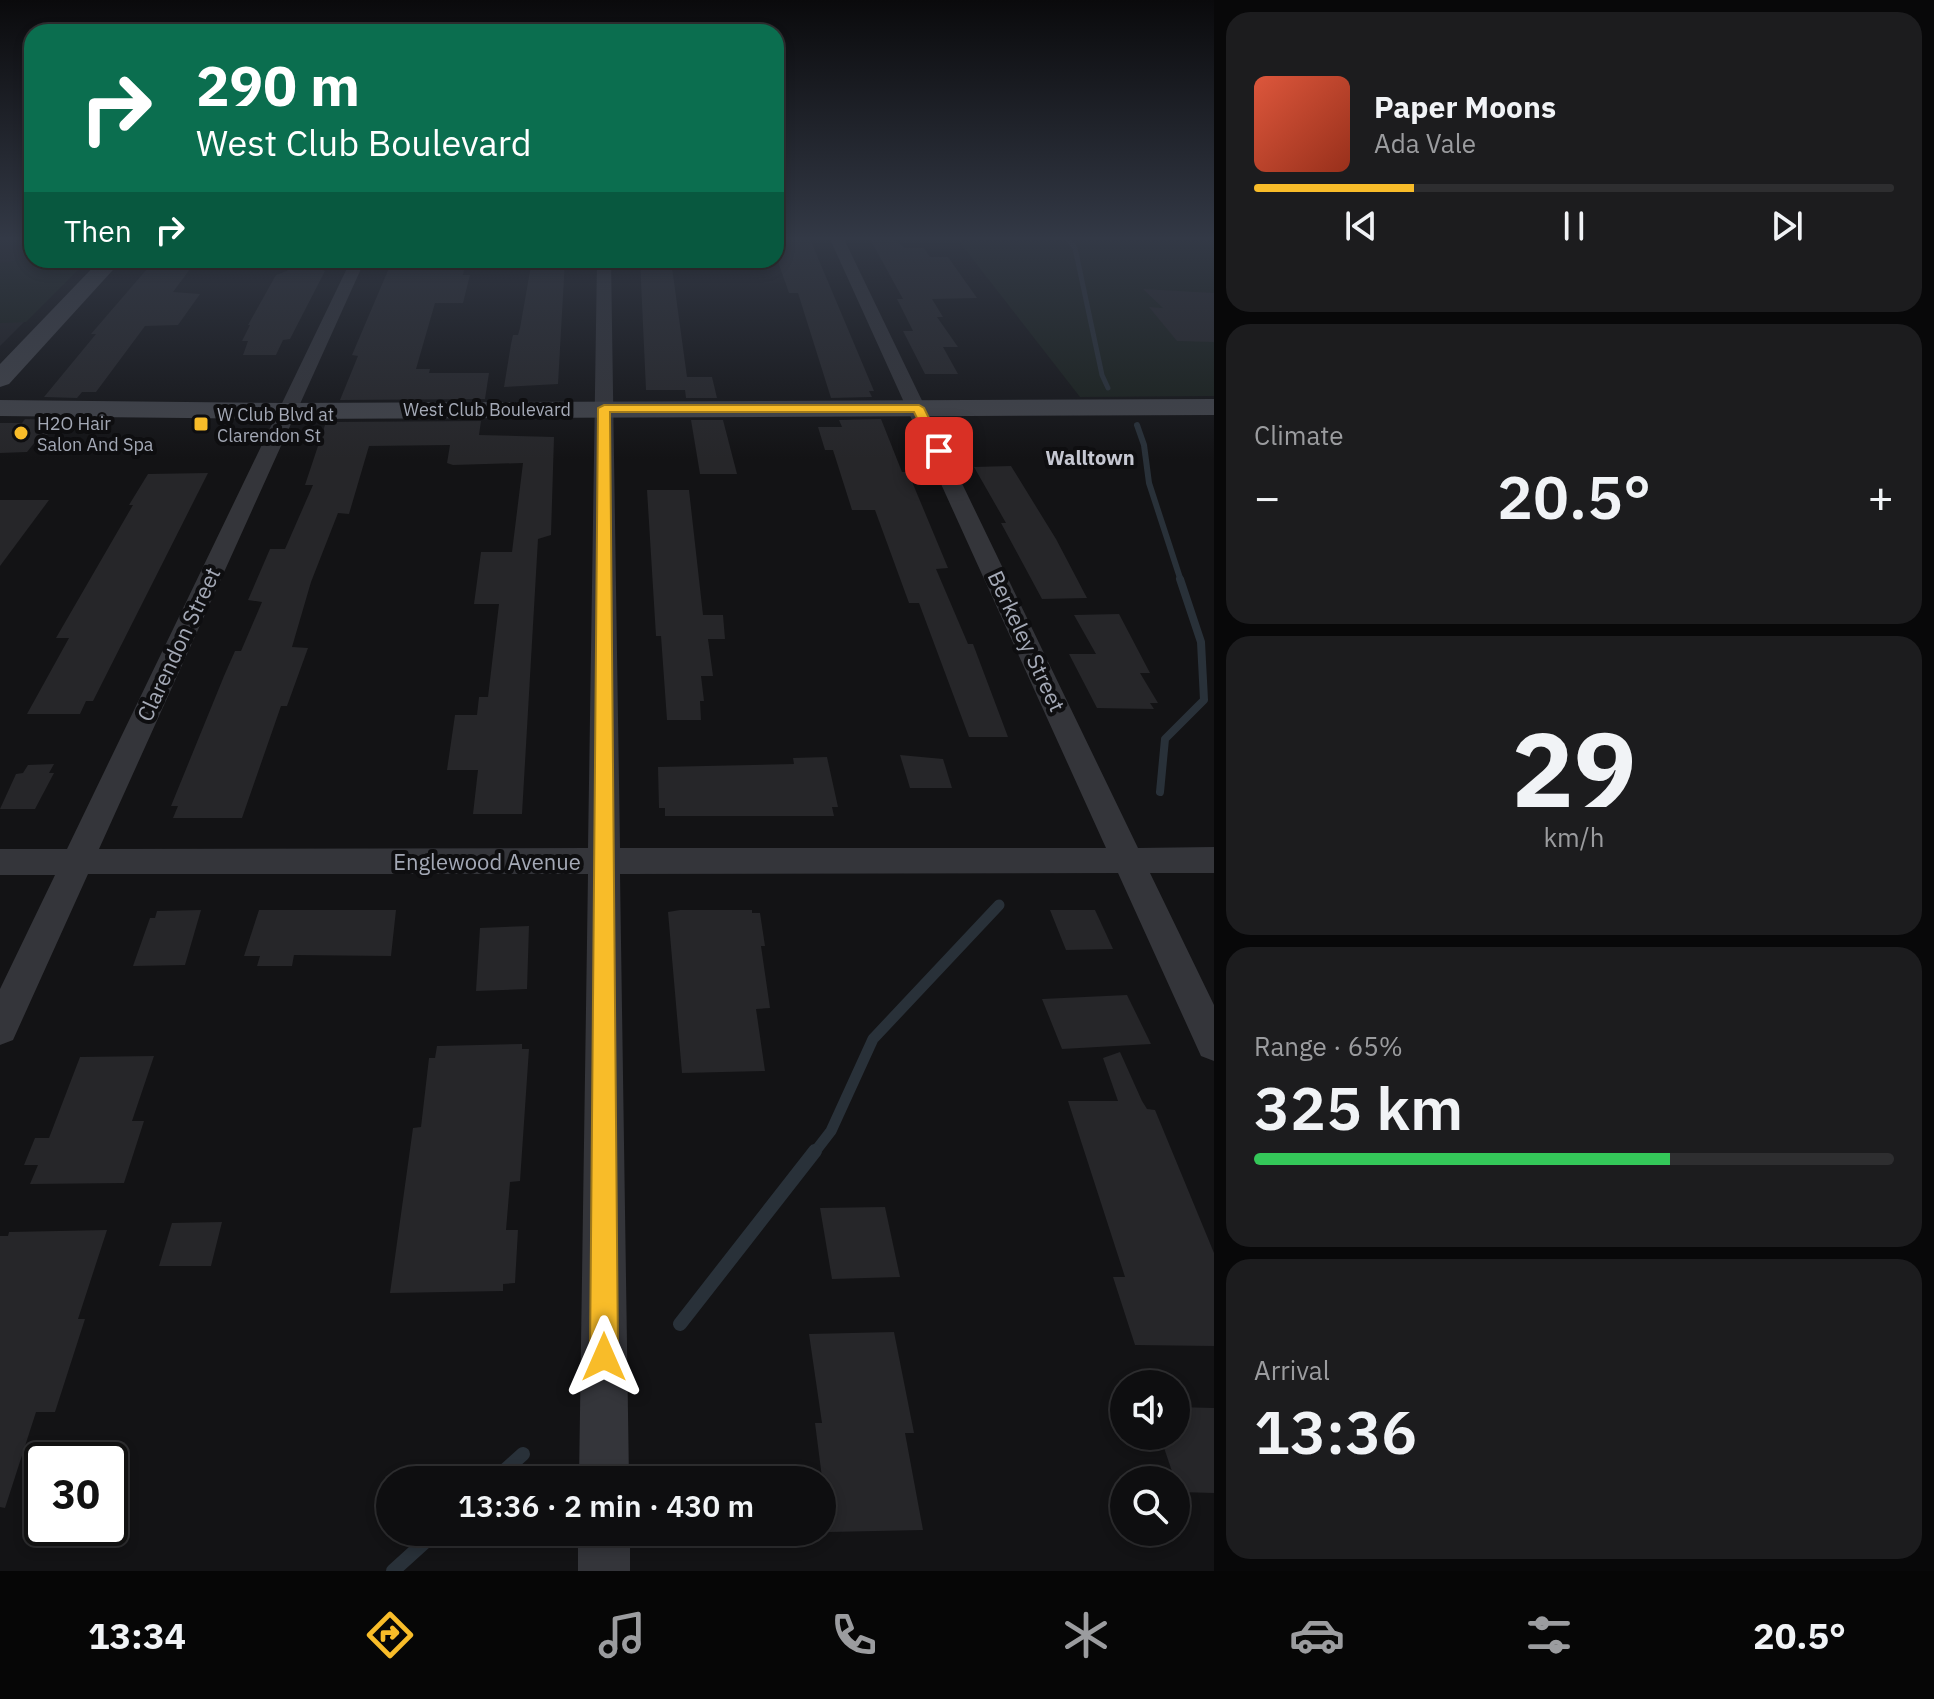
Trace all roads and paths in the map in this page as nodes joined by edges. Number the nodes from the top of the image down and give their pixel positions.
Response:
1 (63, 312) edge
2 (333, 312) edge
3 (604, 312) edge
4 (873, 312) edge
5 (0, 379) edge
6 (1214, 407) edge
7 (0, 408) edge
8 (604, 408) junction
9 (919, 408) junction
10 (287, 411) junction
11 (602, 860) junction
12 (1129, 860) junction
13 (1214, 860) edge
14 (78, 861) junction
15 (0, 862) edge
16 (0, 1028) edge
17 (1214, 1044) edge
18 (604, 1466) edge
19 (604, 1546) edge
20 (604, 1571) edge

1 - 5 street
2 - 10 street, Clarendon Street
3 - 8 street
4 - 9 street, Berkeley Street
6 - 9 street, West Club Boulevard
7 - 10 street, West Club Boulevard
8 - 9 street, West Club Boulevard
8 - 10 street, West Club Boulevard
8 - 11 street
9 - 12 street, Berkeley Street
10 - 14 street, Clarendon Street
11 - 12 street, Englewood Avenue
11 - 14 street, Englewood Avenue
11 - 18 street
12 - 13 street, Englewood Avenue
12 - 17 street, Berkeley Street
14 - 15 street, Englewood Avenue
14 - 16 street, Clarendon Street
19 - 20 street

